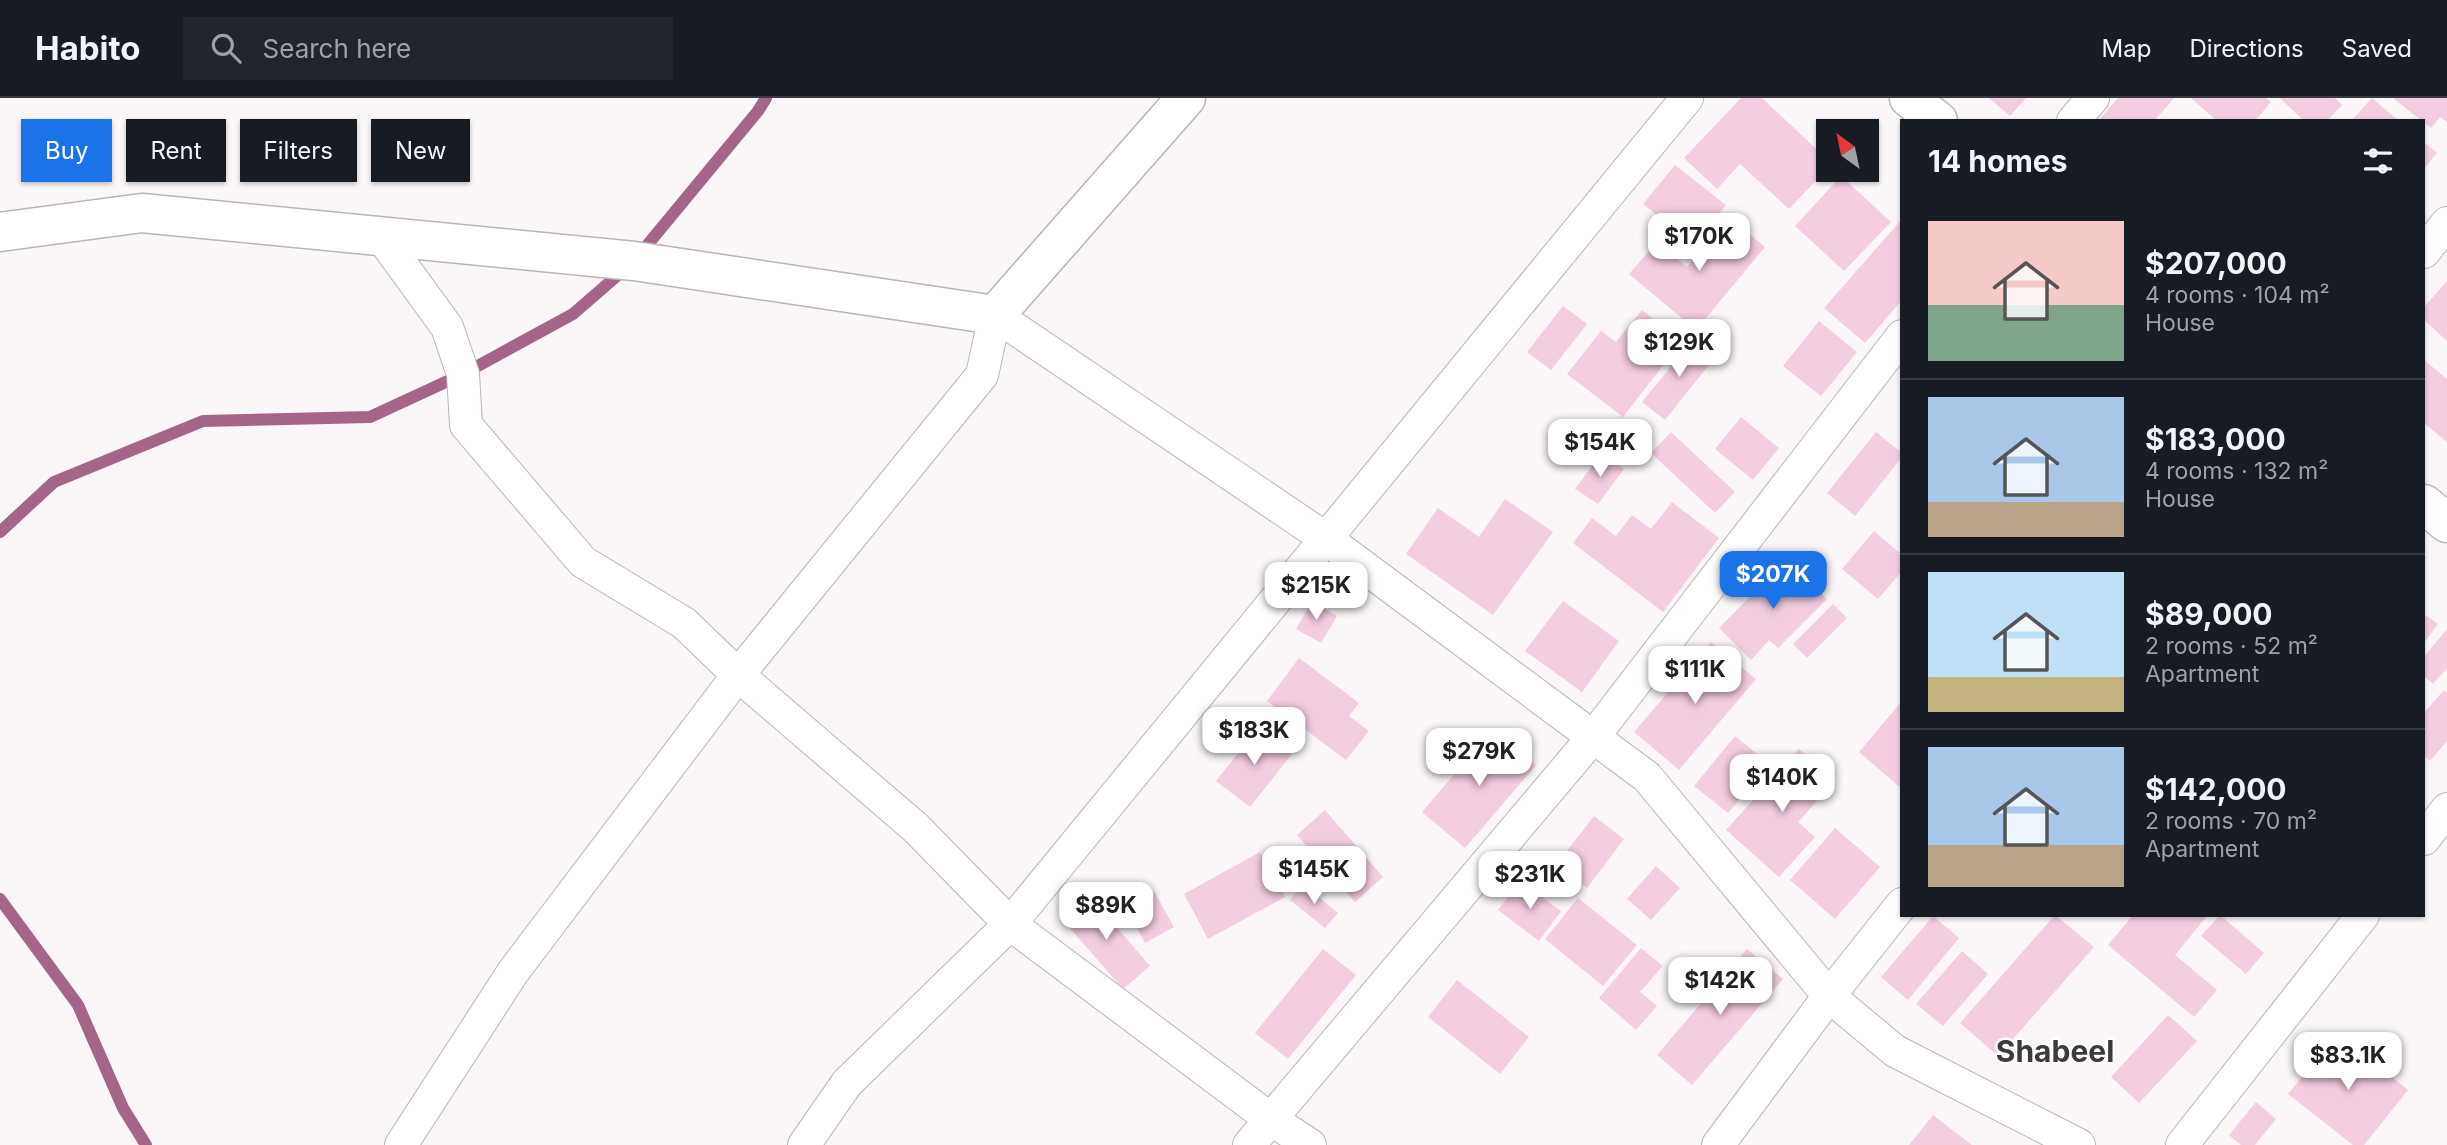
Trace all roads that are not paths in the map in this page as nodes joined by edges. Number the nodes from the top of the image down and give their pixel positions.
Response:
1 (1186, 98) edge
2 (1687, 98) edge
3 (1909, 98) edge
4 (2093, 98) edge
5 (1935, 119) edge
6 (2075, 119) edge
7 (2447, 223) edge
8 (0, 232) edge
9 (380, 234) junction
10 (2425, 251) edge
11 (995, 315) junction
12 (1900, 339) edge
13 (2425, 505) edge
14 (2447, 523) edge
15 (1325, 538) junction
16 (738, 675) junction
17 (1594, 736) junction
18 (2447, 810) edge
19 (2425, 838) edge
20 (1900, 907) edge
21 (2361, 917) edge
22 (1010, 924) junction
23 (1829, 996) junction
24 (1269, 1118) junction
25 (401, 1145) edge
26 (804, 1145) edge
27 (1249, 1145) edge
28 (1310, 1145) edge
29 (1718, 1145) edge
30 (2079, 1145) edge
31 (2182, 1145) edge

1 - 11 street
2 - 15 street
3 - 5 street
4 - 6 street
7 - 10 street
8 - 9 street
9 - 11 street
9 - 16 street
11 - 15 street
11 - 16 street
12 - 17 street
13 - 14 street
15 - 17 street
15 - 22 street
16 - 22 street
16 - 25 street
17 - 23 street
17 - 24 street
18 - 19 street
20 - 23 street
21 - 31 street
22 - 24 street
22 - 26 street
23 - 29 street
23 - 30 street
24 - 27 street
24 - 28 street

